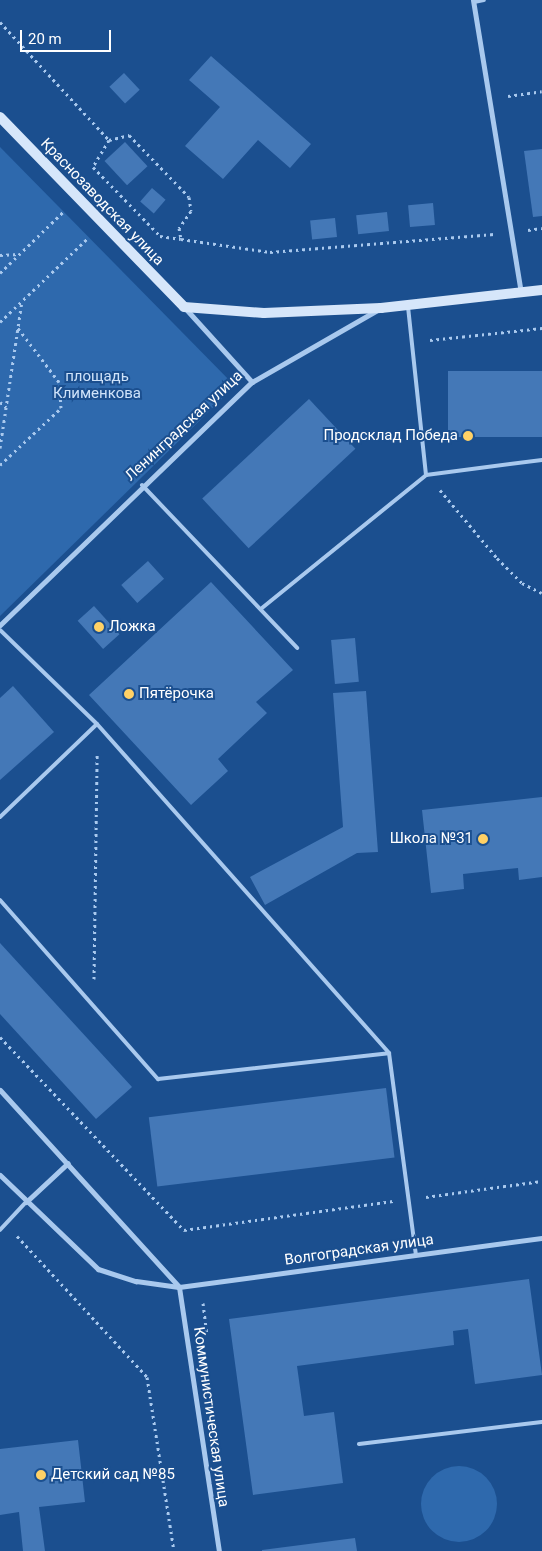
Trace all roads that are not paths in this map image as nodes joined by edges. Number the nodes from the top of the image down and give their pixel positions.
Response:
1 (484, 0) edge
2 (474, 1) edge
3 (0, 116) edge
4 (542, 290) edge
5 (521, 293) junction
6 (408, 305) junction
7 (184, 307) junction
8 (381, 308) junction
9 (252, 382) junction
10 (542, 460) edge
11 (426, 474) junction
12 (142, 485) junction
13 (262, 608) junction
14 (0, 625) edge
15 (0, 630) edge
16 (297, 648) dead end
17 (97, 724) junction
18 (0, 816) edge
19 (0, 900) edge
20 (389, 1053) junction
21 (0, 1090) edge
22 (68, 1163) junction
23 (0, 1175) edge
24 (26, 1202) junction
25 (0, 1230) edge
26 (542, 1238) edge
27 (542, 1244) edge
28 (416, 1255) junction
29 (179, 1286) junction
30 (542, 1422) edge
31 (358, 1444) dead end
32 (218, 1551) edge

1 - 2 lane
2 - 5 street
3 - 7 street, Краснозаводская улица
4 - 5 street, Ленинградская улица
5 - 6 street, Ленинградская улица
6 - 8 street, Ленинградская улица
6 - 11 lane
7 - 8 street
7 - 9 street, Краснозаводская улица
8 - 9 street, Ленинградская улица
9 - 12 street, Ленинградская улица
10 - 11 lane
11 - 13 lane
12 - 13 lane
12 - 14 street, Ленинградская улица
13 - 16 lane
15 - 17 lane
17 - 18 lane
17 - 20 lane
19 - 20 lane
20 - 28 lane
21 - 22 street
22 - 24 street
22 - 29 street
23 - 24 street
24 - 25 lane
24 - 29 street
26 - 27 lane
26 - 28 street, Волгоградская улица
28 - 29 street, Волгоградская улица
29 - 32 street, Коммунистическая улица
30 - 31 lane

